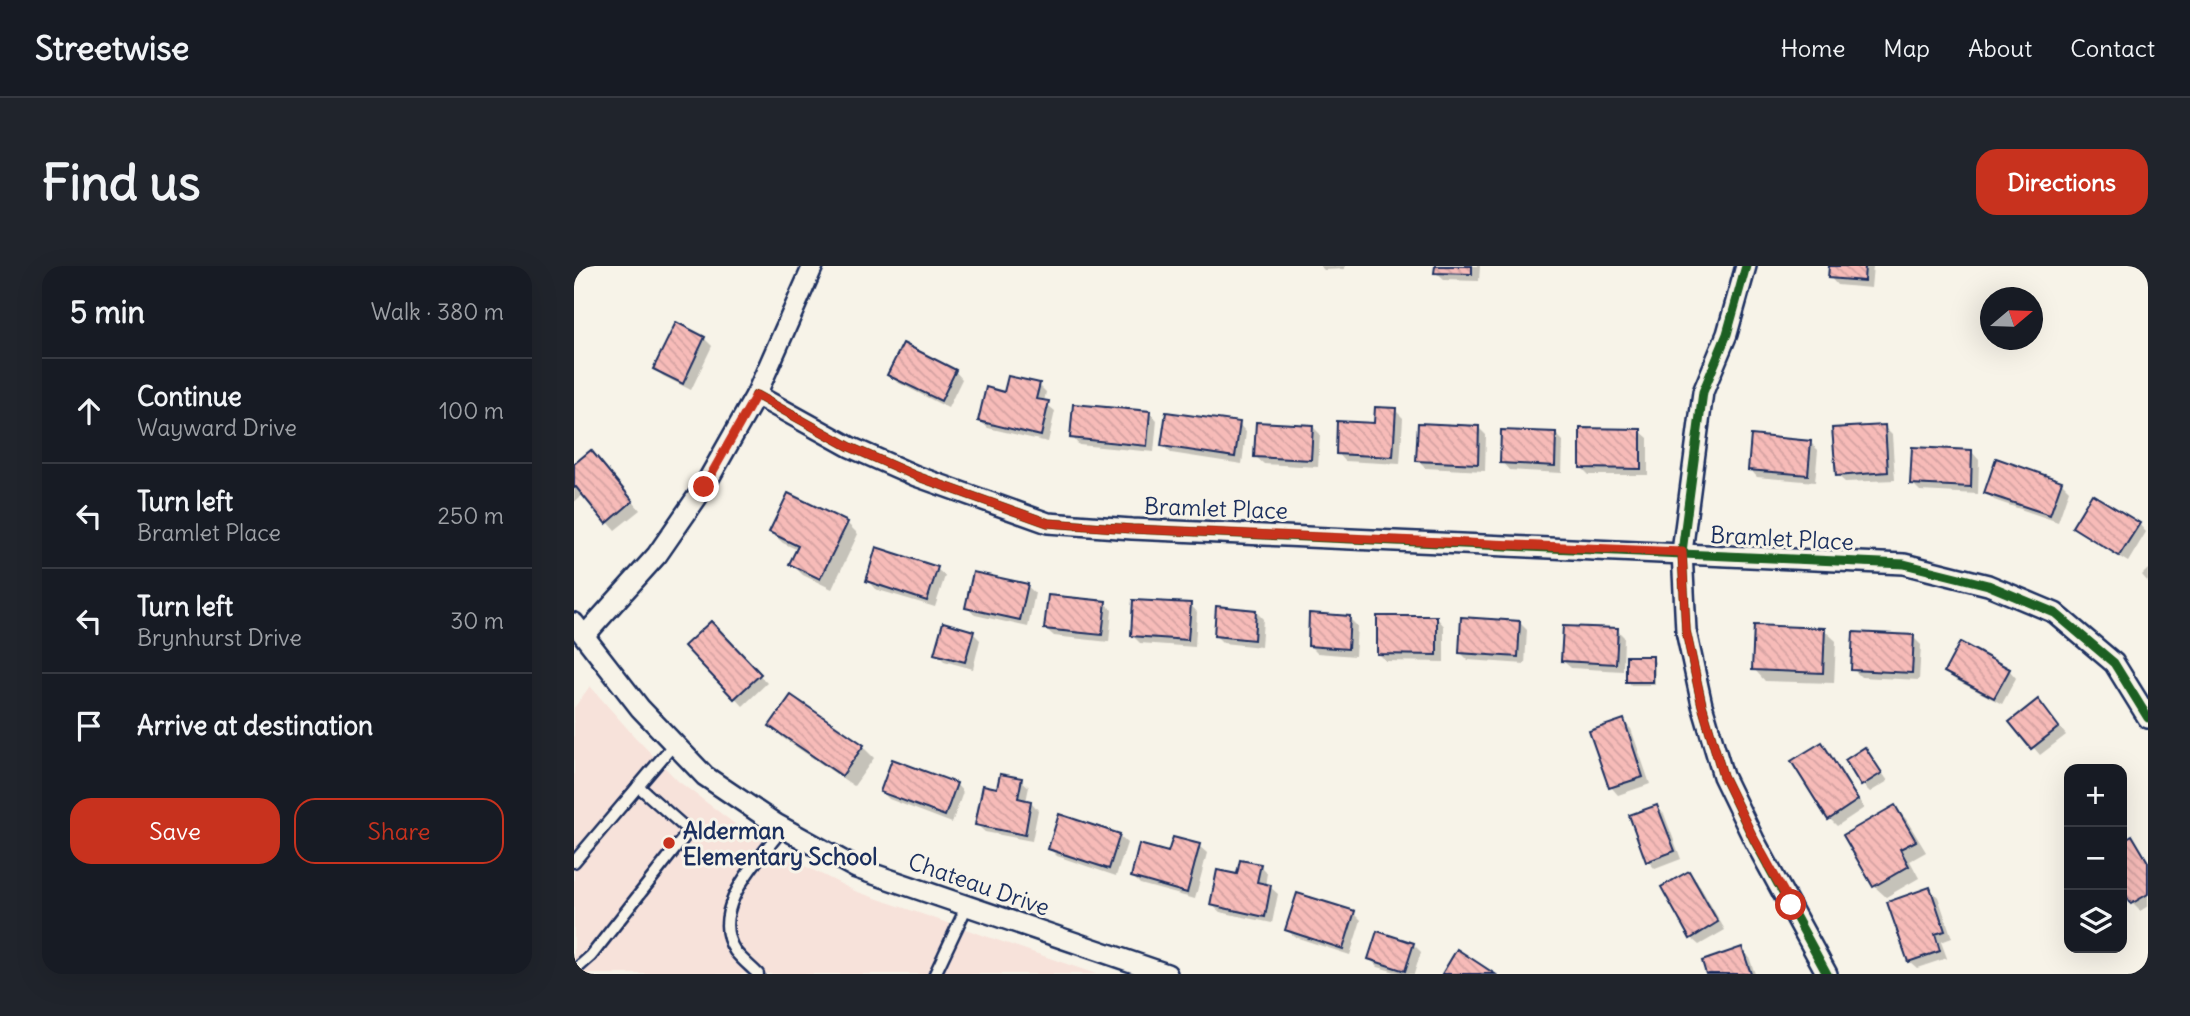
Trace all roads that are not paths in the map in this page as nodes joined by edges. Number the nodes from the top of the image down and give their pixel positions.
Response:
1 (813, 266) edge
2 (1746, 266) edge
3 (756, 395) junction
4 (1682, 552) junction
5 (579, 629) edge
6 (2148, 718) edge
7 (674, 744) junction
8 (638, 786) junction
9 (783, 828) junction
10 (574, 862) edge
11 (967, 906) junction
12 (574, 971) edge
13 (758, 974) edge
14 (935, 974) edge
15 (1167, 974) edge
16 (1827, 974) edge

1 - 3 street
2 - 4 street
3 - 4 street, Bramlet Place
3 - 5 street
4 - 6 street, Bramlet Place
4 - 16 street
5 - 7 street, Chateau Drive
7 - 8 lane
7 - 9 street, Chateau Drive
8 - 10 lane
8 - 12 lane
9 - 11 street, Chateau Drive
9 - 13 lane
11 - 14 lane
11 - 15 street, Chateau Drive

